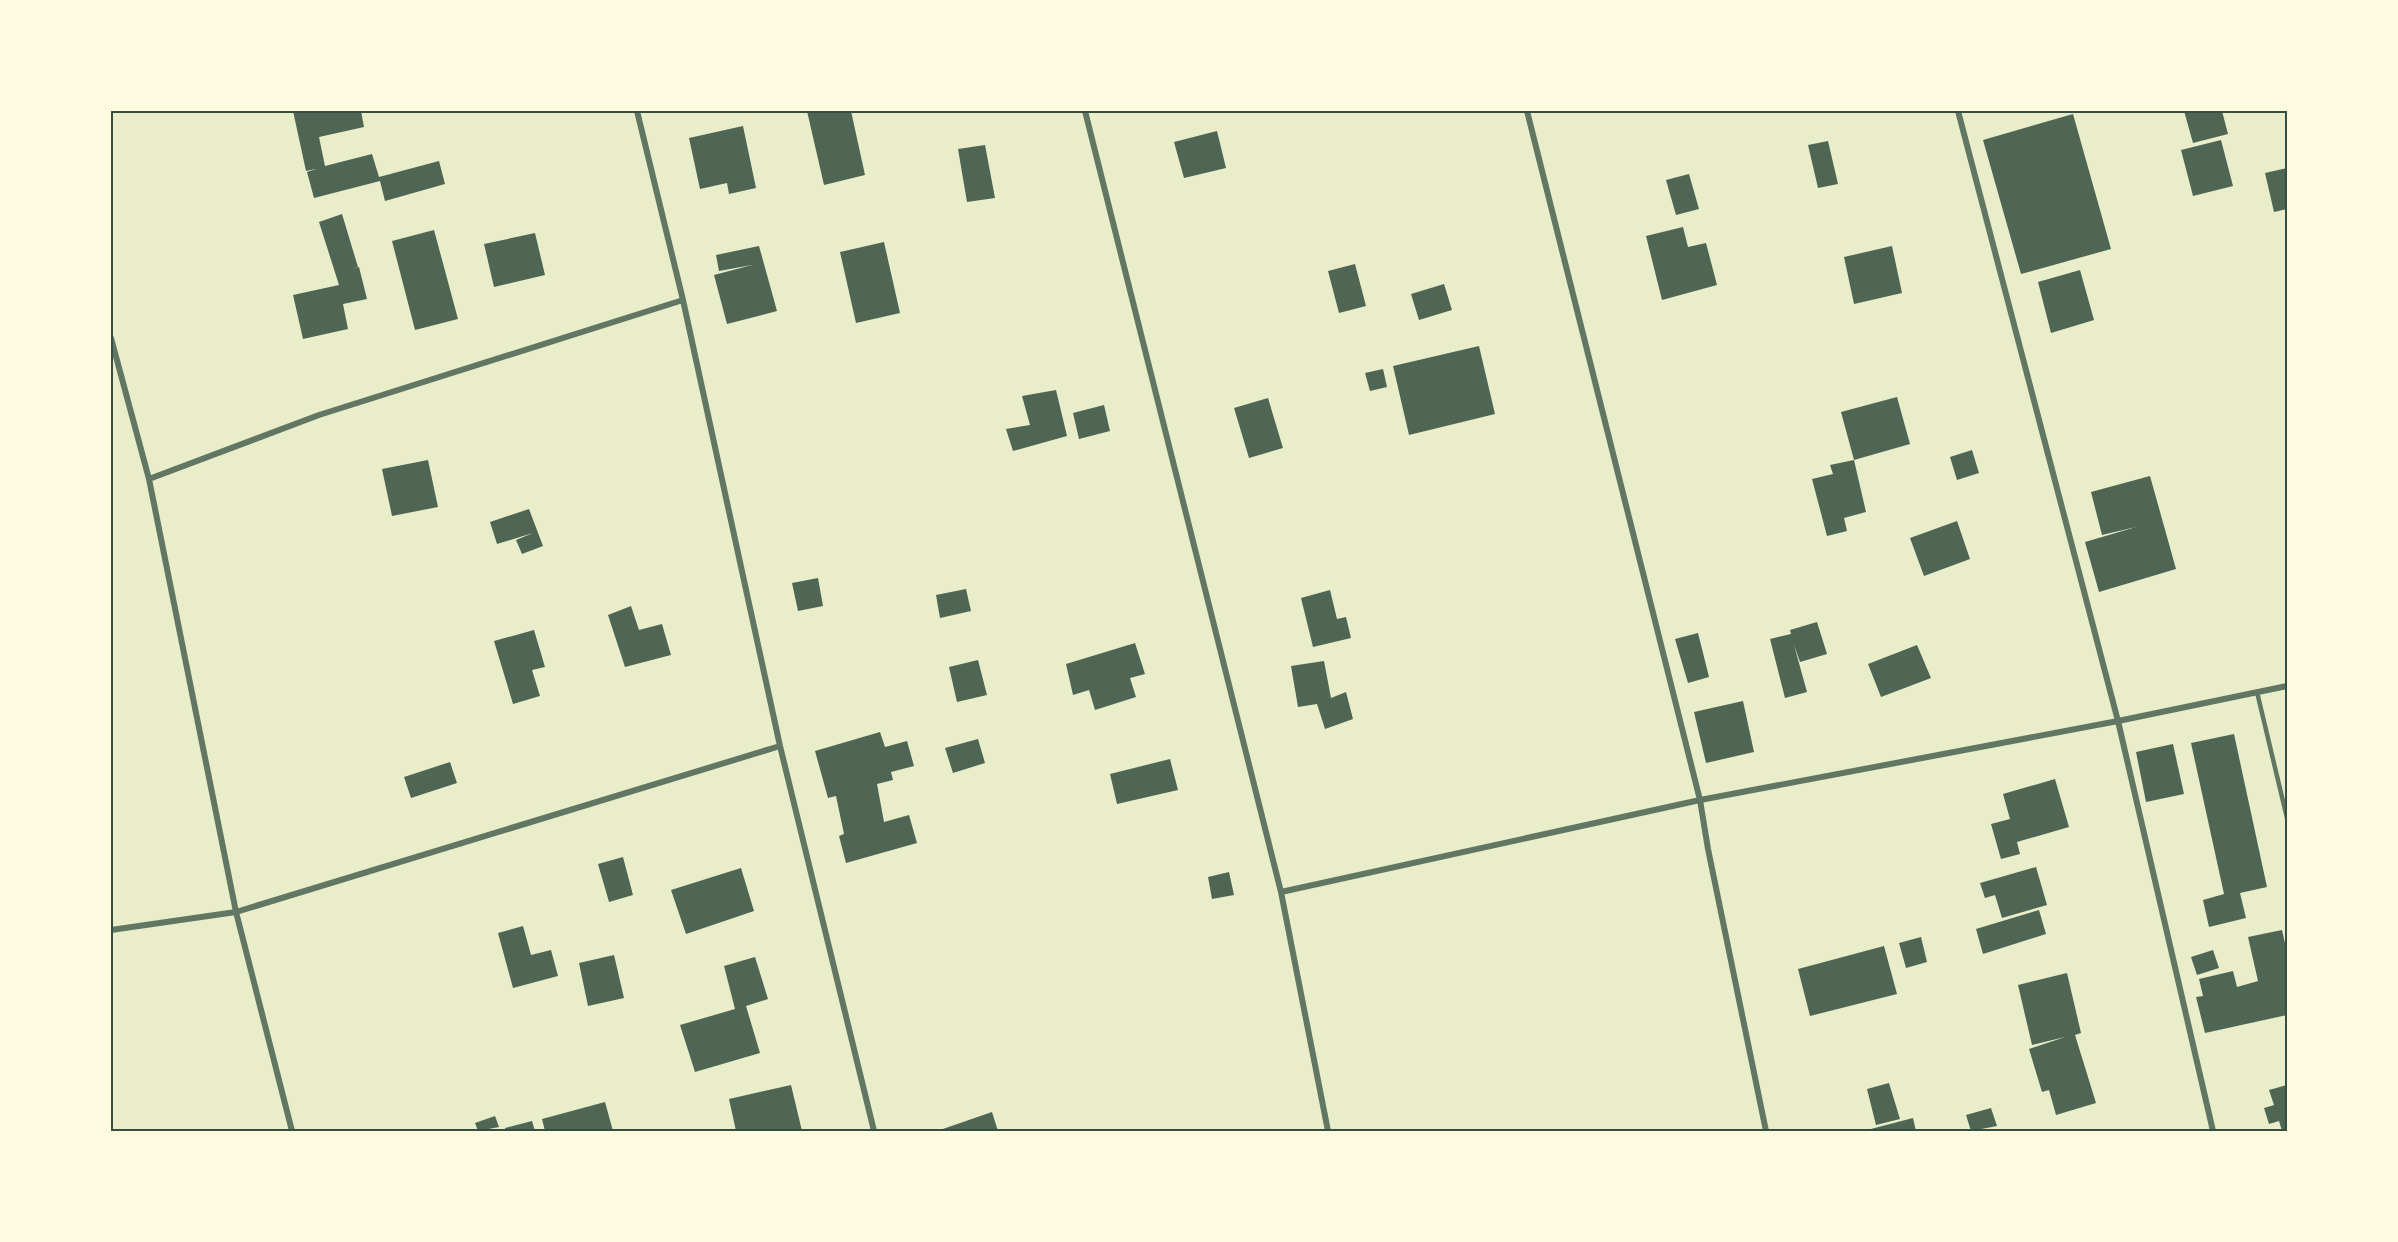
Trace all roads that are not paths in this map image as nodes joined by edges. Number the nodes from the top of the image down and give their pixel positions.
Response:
1 (637, 111) edge
2 (1085, 111) edge
3 (1527, 111) edge
4 (1958, 111) edge
5 (683, 300) junction
6 (111, 338) edge
7 (149, 478) junction
8 (2287, 686) edge
9 (2257, 692) junction
10 (2118, 721) junction
11 (780, 746) junction
12 (1700, 801) junction
13 (2287, 818) edge
14 (1281, 892) junction
15 (236, 912) junction
16 (111, 930) edge
17 (292, 1131) edge
18 (874, 1131) edge
19 (1328, 1131) edge
20 (1766, 1131) edge
21 (2213, 1131) edge

1 - 5 street
2 - 14 street
3 - 12 street
4 - 10 street
5 - 7 street
5 - 11 street
6 - 7 street
7 - 15 street
8 - 9 street
9 - 10 street
9 - 13 lane
10 - 12 street
10 - 21 street
11 - 15 street
11 - 18 street
12 - 14 street
12 - 20 street
14 - 19 street
15 - 16 street
15 - 17 street

